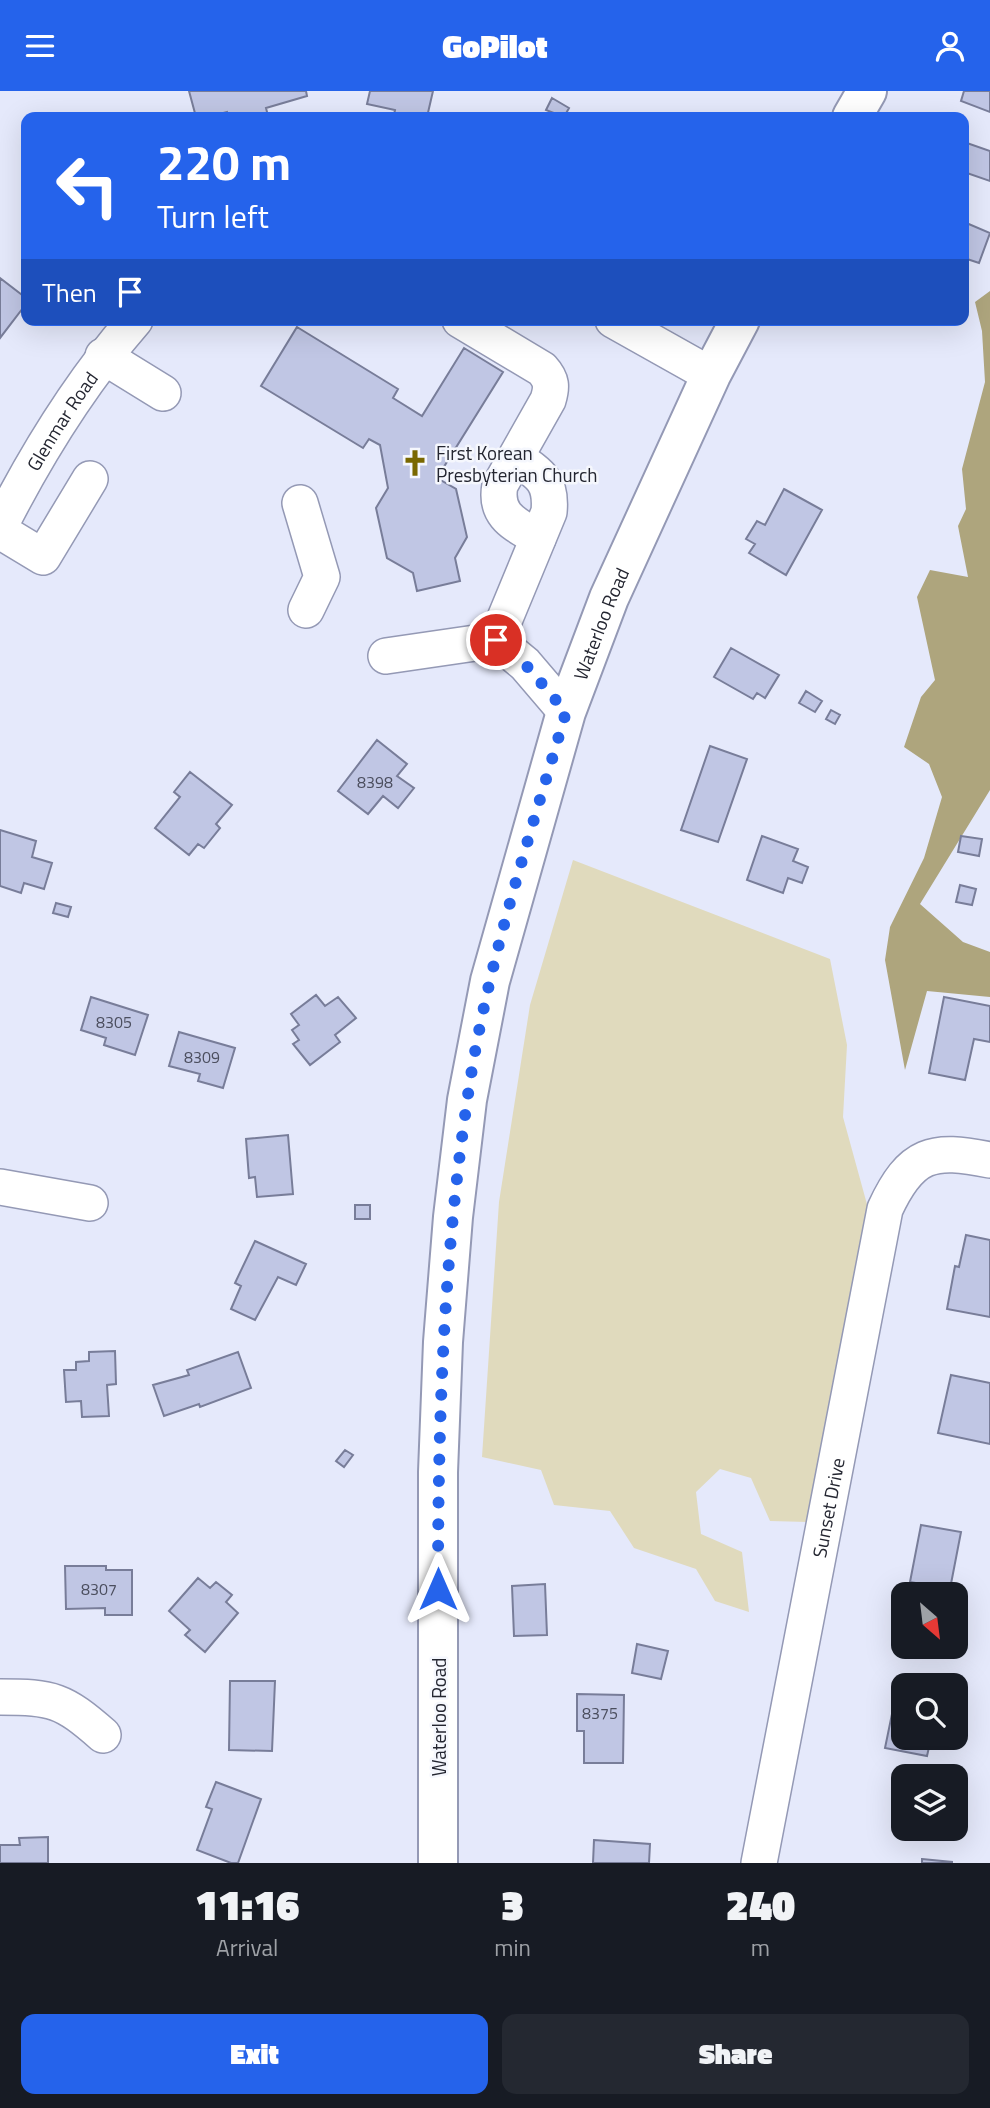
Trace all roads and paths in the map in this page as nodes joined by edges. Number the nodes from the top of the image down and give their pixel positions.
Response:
1 (867, 91) edge
2 (855, 112) edge
3 (130, 326) edge
4 (470, 326) edge
5 (624, 326) edge
6 (737, 326) edge
7 (103, 356) junction
8 (710, 375) junction
9 (163, 393) dead end
10 (90, 479) dead end
11 (300, 503) dead end
12 (0, 529) edge
13 (306, 610) dead end
14 (496, 640) junction
15 (386, 656) dead end
16 (566, 712) junction
17 (990, 1160) edge
18 (0, 1187) edge
19 (90, 1203) dead end
20 (0, 1697) edge
21 (103, 1735) dead end
22 (438, 1863) edge
23 (759, 1863) edge

1 - 2 main road
3 - 7 street, Glenmar Road
4 - 14 street
5 - 8 street
6 - 8 main road, Waterloo Road
7 - 9 street
7 - 12 street, Glenmar Road
8 - 16 main road, Waterloo Road
10 - 12 street
11 - 13 street
14 - 15 street
14 - 16 street
16 - 22 main road, Waterloo Road
17 - 23 street, Sunset Drive
18 - 19 street
20 - 21 street

